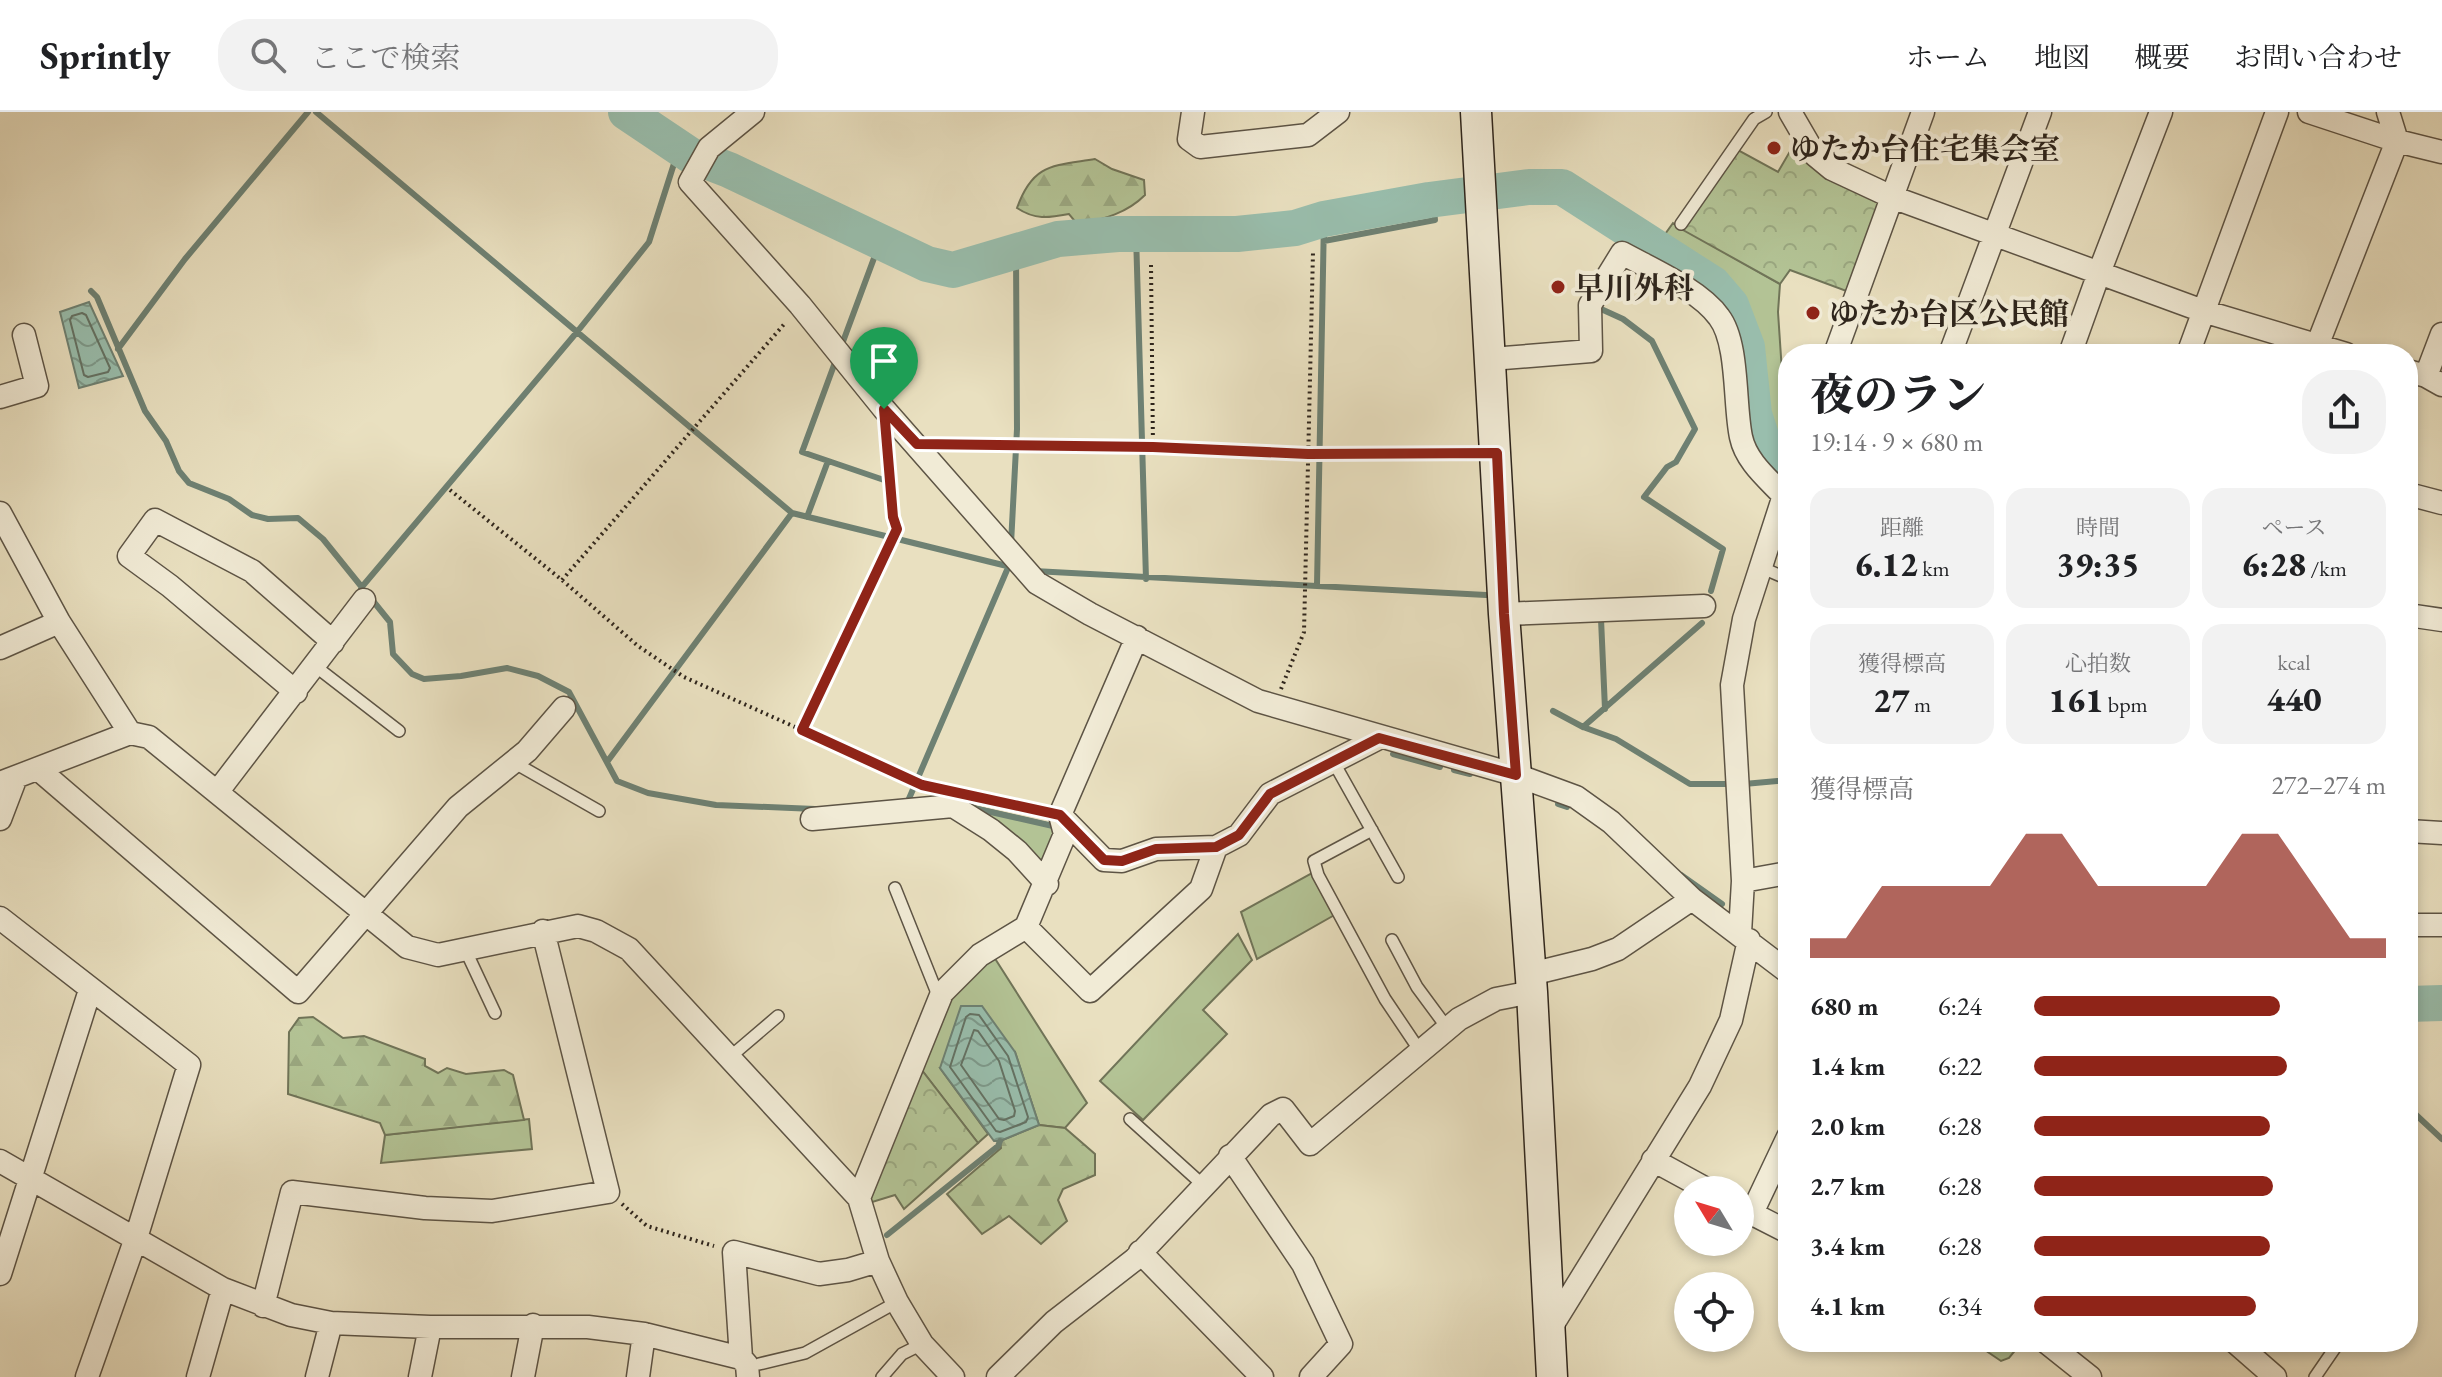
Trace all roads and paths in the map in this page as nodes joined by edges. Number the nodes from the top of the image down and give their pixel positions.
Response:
1 (753, 112) edge
2 (1193, 112) edge
3 (1338, 112) edge
4 (1476, 112) edge
5 (1766, 112) edge
6 (1923, 112) edge
7 (2040, 112) edge
8 (2161, 112) edge
9 (2277, 112) edge
10 (2309, 112) edge
11 (2388, 112) edge
12 (1793, 114) edge
13 (2397, 141) junction
14 (2442, 152) edge
15 (1892, 197) junction
16 (1681, 224) dead end
17 (1993, 234) junction
18 (1313, 252) dead end
19 (1151, 265) dead end
20 (2099, 273) junction
21 (800, 305) junction
22 (2203, 311) junction
23 (2442, 334) edge
24 (24, 335) dead end
25 (1839, 344) edge
26 (1954, 344) edge
27 (2074, 344) edge
28 (2191, 344) edge
29 (2310, 344) edge
30 (2318, 344) edge
31 (1491, 359) junction
32 (2425, 377) edge
33 (0, 397) edge
34 (884, 409) junction
35 (917, 444) junction
36 (1153, 447) junction
37 (1497, 453) junction
38 (1308, 454) junction
39 (1778, 482) edge
40 (450, 490) dead end
41 (2418, 497) edge
42 (2442, 503) edge
43 (0, 513) edge
44 (1778, 513) edge
45 (1760, 567) junction
46 (1778, 575) edge
47 (562, 580) junction
48 (364, 600) dead end
49 (1704, 606) dead end
50 (1504, 614) junction
51 (2418, 616) edge
52 (2442, 620) edge
53 (59, 622) junction
54 (1137, 637) junction
55 (333, 642) junction
56 (0, 648) edge
57 (315, 666) junction
58 (296, 692) junction
59 (1275, 707) junction
60 (564, 708) dead end
61 (802, 730) junction
62 (399, 731) dead end
63 (130, 733) junction
64 (1379, 738) junction
65 (1333, 761) junction
66 (513, 762) junction
67 (38, 769) junction
68 (1516, 775) junction
69 (8, 780) edge
70 (218, 791) junction
71 (954, 797) junction
72 (599, 811) dead end
73 (1060, 815) junction
74 (0, 819) edge
75 (812, 819) dead end
76 (1372, 830) junction
77 (2418, 832) edge
78 (2442, 833) edge
79 (1216, 847) junction
80 (1778, 875) edge
81 (1398, 877) dead end
82 (1743, 881) junction
83 (1047, 884) junction
84 (895, 888) dead end
85 (1692, 899) junction
86 (365, 915) junction
87 (0, 918) edge
88 (2418, 925) edge
89 (2442, 925) edge
90 (1026, 927) junction
91 (543, 931) junction
92 (1744, 937) junction
93 (1392, 940) dead end
94 (465, 949) junction
95 (1778, 964) edge
96 (1531, 983) junction
97 (90, 990) junction
98 (939, 998) junction
99 (495, 1013) dead end
100 (778, 1016) dead end
101 (1448, 1029) junction
102 (1420, 1051) junction
103 (730, 1057) junction
104 (1130, 1119) dead end
105 (1778, 1154) edge
106 (1230, 1156) junction
107 (1653, 1160) junction
108 (0, 1161) edge
109 (1682, 1176) edge
110 (32, 1180) junction
111 (1203, 1185) junction
112 (608, 1192) junction
113 (1754, 1196) edge
114 (859, 1198) junction
115 (1754, 1214) edge
116 (1778, 1227) edge
117 (136, 1238) junction
118 (734, 1252) junction
119 (1140, 1252) junction
120 (878, 1261) junction
121 (0, 1274) edge
122 (223, 1289) junction
123 (897, 1302) junction
124 (263, 1306) junction
125 (331, 1323) junction
126 (533, 1325) junction
127 (430, 1327) junction
128 (1550, 1329) junction
129 (644, 1334) junction
130 (922, 1344) junction
131 (2059, 1352) edge
132 (2246, 1352) edge
133 (2332, 1352) edge
134 (750, 1366) edge
135 (87, 1377) edge
136 (198, 1377) edge
137 (317, 1377) edge
138 (420, 1377) edge
139 (523, 1377) edge
140 (638, 1377) edge
141 (882, 1377) edge
142 (953, 1377) edge
143 (998, 1377) edge
144 (1262, 1377) edge
145 (1311, 1377) edge
146 (1552, 1377) edge
147 (2090, 1377) edge
148 (2275, 1377) edge
149 (2315, 1377) edge

1 - 21 street
2 - 3 street
4 - 31 street
5 - 16 lane
6 - 15 street
7 - 17 street
8 - 20 street
9 - 22 street
10 - 13 street
11 - 13 street
12 - 15 street
13 - 14 street
13 - 30 street
15 - 17 street
15 - 25 street
17 - 20 street
17 - 26 street
18 - 38 path
19 - 36 path
20 - 22 street
20 - 27 street
21 - 34 street
21 - 47 path
22 - 28 street
22 - 29 street
23 - 32 street
24 - 33 street
31 - 37 street
31 - 39 street
34 - 35 street
34 - 61 path
35 - 36 path
35 - 54 street
36 - 38 path
37 - 38 path
37 - 50 street
38 - 59 path
40 - 47 path
41 - 42 street
43 - 53 street
44 - 45 street
45 - 46 lane
45 - 82 street
47 - 61 path
48 - 55 street
49 - 50 street
50 - 68 street
51 - 52 street
53 - 56 street
53 - 63 street
54 - 59 street
54 - 73 street
55 - 57 street
55 - 58 street
57 - 58 street
57 - 62 lane
58 - 70 street
59 - 64 street
60 - 66 street
61 - 71 path
63 - 67 street
63 - 70 street
64 - 65 street
64 - 68 street
65 - 76 lane
65 - 79 street
66 - 72 lane
66 - 86 street
67 - 69 street
67 - 86 street
68 - 85 street
68 - 96 street
69 - 74 street
70 - 86 street
71 - 73 path
71 - 75 street
71 - 83 street
73 - 79 street
73 - 83 street
76 - 81 lane
76 - 102 lane
77 - 78 street
79 - 90 street
80 - 82 street
82 - 92 street
83 - 90 street
84 - 98 lane
85 - 92 street
85 - 96 street
86 - 94 street
87 - 97 street
88 - 89 street
90 - 98 street
91 - 94 street
91 - 103 street
91 - 112 street
92 - 95 street
92 - 107 street
93 - 101 lane
94 - 99 lane
96 - 101 street
96 - 128 street
97 - 110 street
97 - 117 street
98 - 114 street
100 - 103 lane
101 - 102 street
102 - 106 street
103 - 114 street
104 - 111 lane
105 - 113 street
106 - 111 street
106 - 145 street
107 - 109 street
107 - 128 street
108 - 110 street
110 - 117 street
110 - 121 street
111 - 119 street
112 - 118 path
112 - 124 street
114 - 120 street
115 - 116 street
117 - 122 street
117 - 135 street
118 - 120 street
118 - 134 street
119 - 143 street
119 - 144 street
120 - 123 street
122 - 124 street
122 - 136 street
123 - 130 street
123 - 134 lane
124 - 125 street
125 - 127 street
125 - 137 street
126 - 127 street
126 - 129 street
126 - 139 street
127 - 138 street
128 - 146 street
129 - 134 street
129 - 140 street
130 - 141 lane
130 - 142 street
131 - 147 street
132 - 148 street
133 - 149 lane

